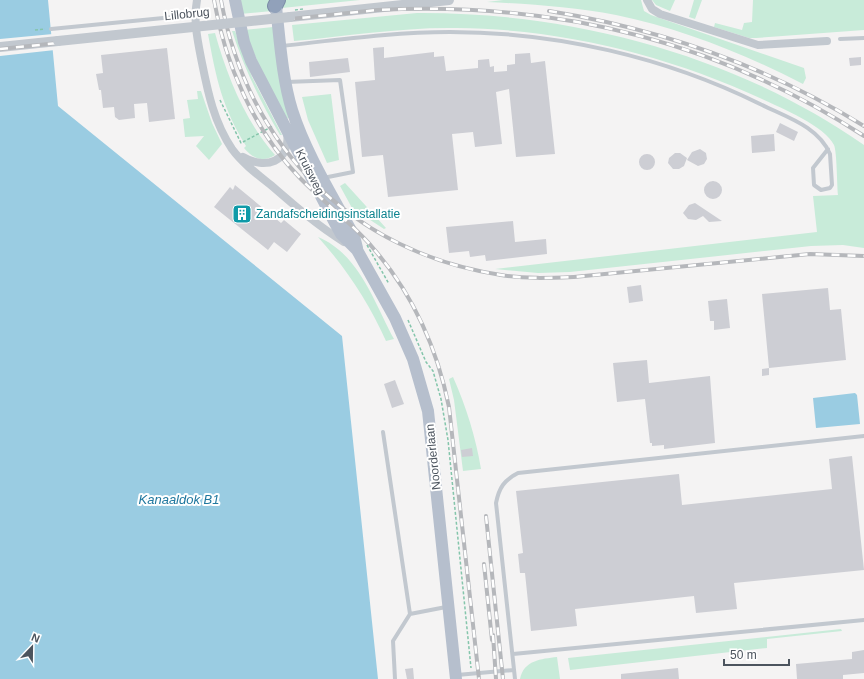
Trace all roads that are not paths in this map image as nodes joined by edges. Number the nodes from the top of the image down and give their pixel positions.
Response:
1 (197, 0) edge
2 (235, 0) edge
3 (449, 0) edge
4 (647, 0) edge
5 (276, 2) edge
6 (194, 15) junction
7 (51, 29) road end
8 (864, 38) edge
9 (840, 40) dead end
10 (827, 41) dead end
11 (281, 46) junction
12 (0, 47) edge
13 (286, 82) junction
14 (285, 125) junction
15 (828, 149) junction
16 (233, 150) junction
17 (323, 178) junction
18 (357, 250) junction
19 (383, 432) dead end
20 (864, 436) edge
21 (448, 607) junction
22 (410, 614) junction
23 (864, 620) edge
24 (513, 654) junction
25 (514, 670) junction
26 (456, 677) edge
27 (394, 679) edge
28 (515, 679) edge

1 - 6 street
2 - 14 main road, Kruisweg
3 - 12 street, Lillobrug, bridge
4 - 10 street
5 - 11 main road, Kruisweg
6 - 7 lane
6 - 16 street
8 - 9 lane
11 - 13 main road, Kruisweg
11 - 15 lane
13 - 17 main road, Kruisweg
13 - 17 lane
14 - 16 street
14 - 18 main road, Kruisweg
15 - 15 lane
16 - 18 street
17 - 18 main road, Kruisweg
18 - 21 main road, Noorderlaan
19 - 22 lane
20 - 24 lane
21 - 22 lane
21 - 26 main road, Noorderlaan
22 - 27 lane
23 - 24 lane
24 - 25 lane
25 - 26 lane
25 - 28 lane

